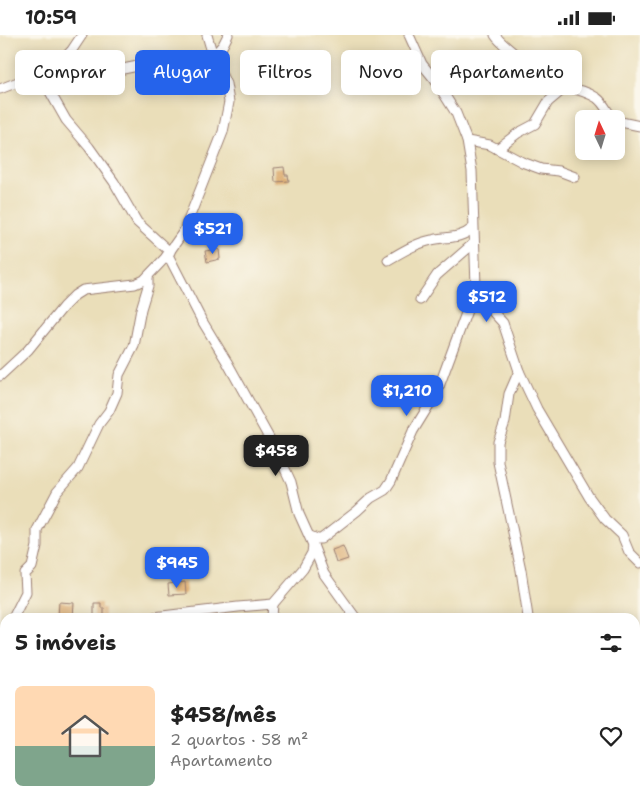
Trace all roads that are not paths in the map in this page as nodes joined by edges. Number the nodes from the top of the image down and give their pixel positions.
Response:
1 (82, 35) edge
2 (207, 35) edge
3 (228, 35) edge
4 (409, 35) edge
5 (495, 35) edge
6 (72, 50) edge
7 (211, 50) edge
8 (218, 50) edge
9 (508, 50) edge
10 (15, 83) edge
11 (1, 88) edge
12 (582, 92) edge
13 (52, 95) edge
14 (229, 95) edge
15 (556, 95) edge
16 (608, 110) edge
17 (625, 122) edge
18 (640, 126) edge
19 (467, 141) junction
20 (498, 149) junction
21 (575, 177) dead end
22 (473, 228) junction
23 (474, 243) junction
24 (169, 253) junction
25 (388, 260) dead end
26 (148, 277) junction
27 (476, 286) junction
28 (420, 300) dead end
29 (519, 371) junction
30 (0, 376) edge
31 (310, 536) junction
32 (321, 539) junction
33 (313, 545) junction
34 (640, 563) edge
35 (272, 604) junction
36 (16, 613) edge
37 (188, 613) edge
38 (272, 613) edge
39 (352, 613) edge
40 (527, 613) edge

1 - 6 street
2 - 7 street
3 - 8 street
4 - 19 street
5 - 9 street
10 - 11 street
12 - 16 street
13 - 24 street
14 - 24 street
15 - 20 street
17 - 18 street
19 - 20 street
19 - 22 street
20 - 21 street
22 - 23 street
22 - 25 street
23 - 27 street
23 - 28 street
24 - 26 street
24 - 31 street
26 - 30 street
26 - 36 street
27 - 29 street
27 - 32 street
29 - 34 street
29 - 40 street
31 - 32 street
31 - 33 street
32 - 33 street
33 - 35 street
33 - 39 street
35 - 37 street
35 - 38 street

